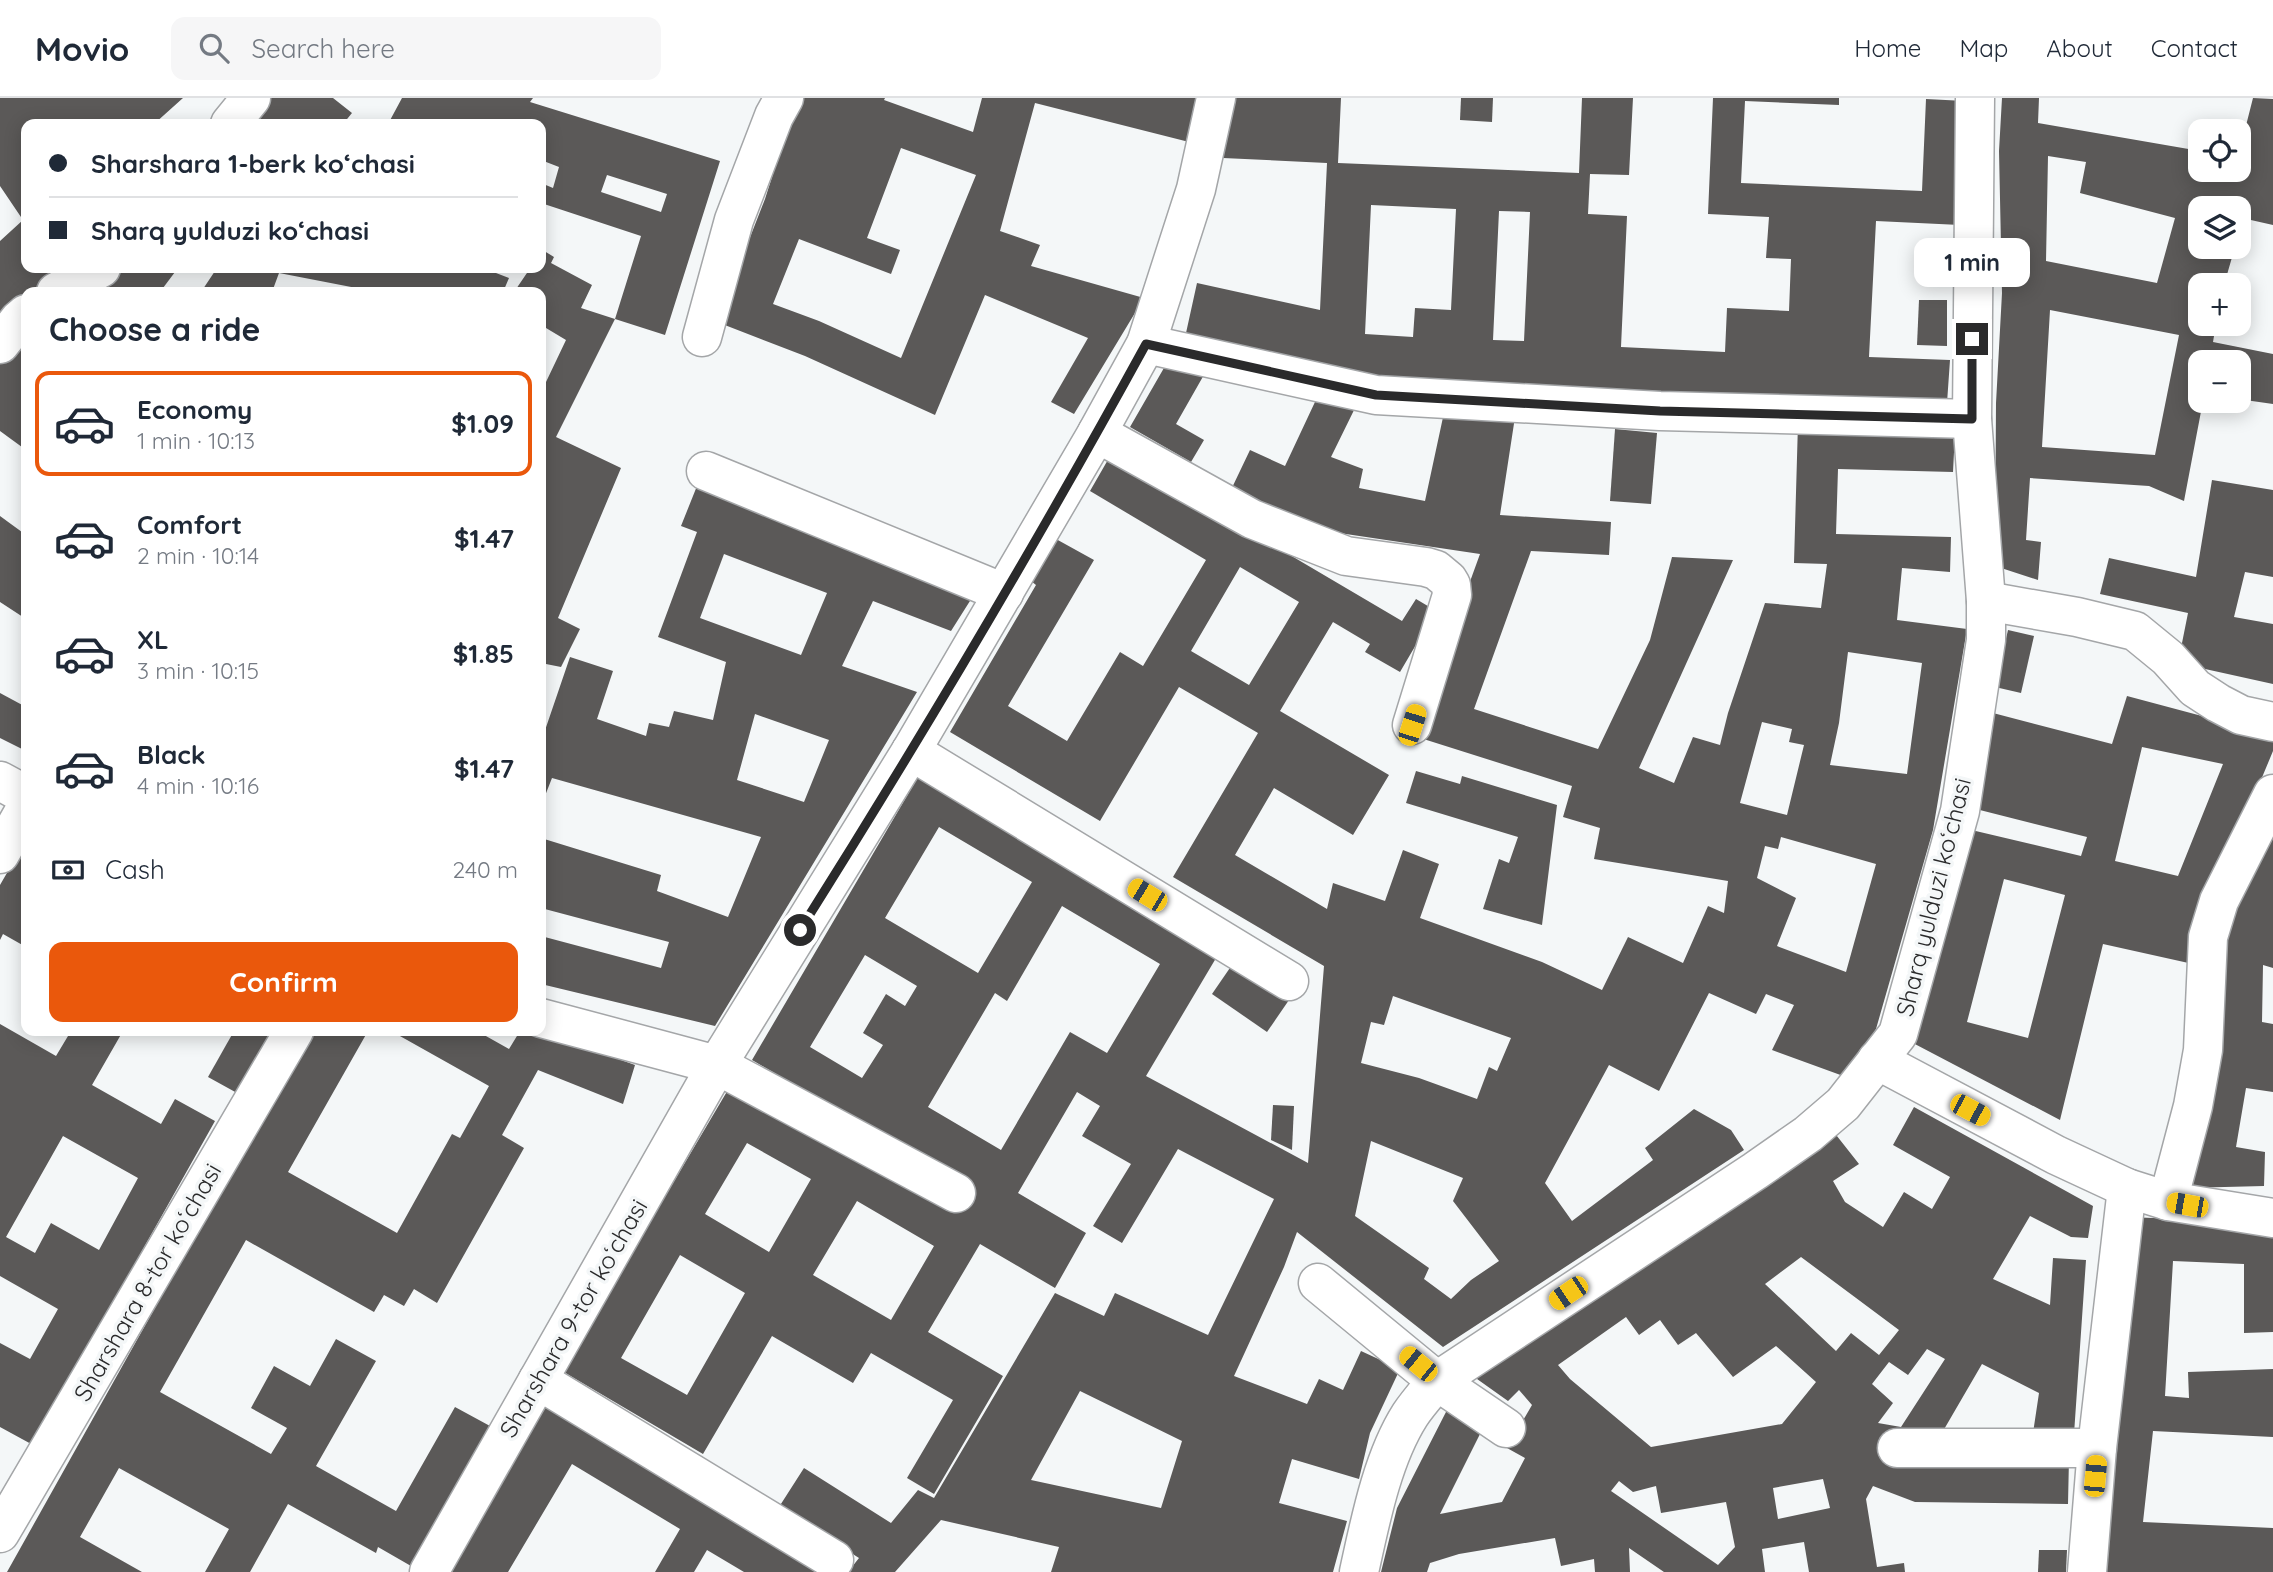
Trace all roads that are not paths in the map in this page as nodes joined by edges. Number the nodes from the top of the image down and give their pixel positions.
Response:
1 (251, 98) edge
2 (784, 98) edge
3 (1216, 98) edge
4 (1975, 98) edge
5 (234, 119) edge
6 (92, 273) edge
7 (65, 287) edge
8 (21, 318) edge
9 (702, 337) dead end
10 (0, 344) edge
11 (1146, 344) junction
12 (1972, 419) junction
13 (1097, 433) junction
14 (705, 471) dead end
15 (1004, 593) junction
16 (1986, 601) junction
17 (2273, 722) edge
18 (1412, 725) dead end
19 (911, 751) junction
20 (0, 781) edge
21 (21, 792) edge
22 (2273, 794) edge
23 (21, 817) edge
24 (0, 854) edge
25 (1289, 981) dead end
26 (546, 1019) edge
27 (291, 1036) edge
28 (1877, 1060) junction
29 (717, 1065) junction
30 (2127, 1188) junction
31 (956, 1193) dead end
32 (2168, 1201) junction
33 (2273, 1218) edge
34 (1318, 1283) dead end
35 (538, 1380) junction
36 (1437, 1381) junction
37 (1506, 1428) dead end
38 (1897, 1448) dead end
39 (2097, 1448) junction
40 (0, 1533) edge
41 (834, 1560) dead end
42 (429, 1572) edge
43 (1359, 1572) edge
44 (2087, 1572) edge

1 - 5 street
2 - 9 street
3 - 11 street, Sharshara 9-tor koʻchasi
4 - 12 street, Sharq yulduzi koʻchasi
6 - 7 street
8 - 10 street
11 - 12 street
11 - 13 street, Sharshara 9-tor koʻchasi
12 - 16 street, Sharq yulduzi koʻchasi
13 - 15 street, Sharshara 9-tor koʻchasi
13 - 18 street
14 - 15 street
15 - 19 street, Sharshara 9-tor koʻchasi
16 - 17 street
16 - 28 street, Sharq yulduzi koʻchasi
19 - 25 street
19 - 29 street, Sharshara 9-tor koʻchasi
20 - 21 street
22 - 32 street
23 - 24 street
26 - 29 street
27 - 40 street, Sharshara 8-tor koʻchasi
28 - 30 street
28 - 36 street, Sharq yulduzi koʻchasi
29 - 31 street
29 - 35 street, Sharshara 9-tor koʻchasi
30 - 32 street
30 - 39 street
32 - 33 street
34 - 36 street
35 - 41 street
35 - 42 street, Sharshara 9-tor koʻchasi
36 - 37 street
36 - 43 street, Sharq yulduzi koʻchasi
38 - 39 street
39 - 44 street

